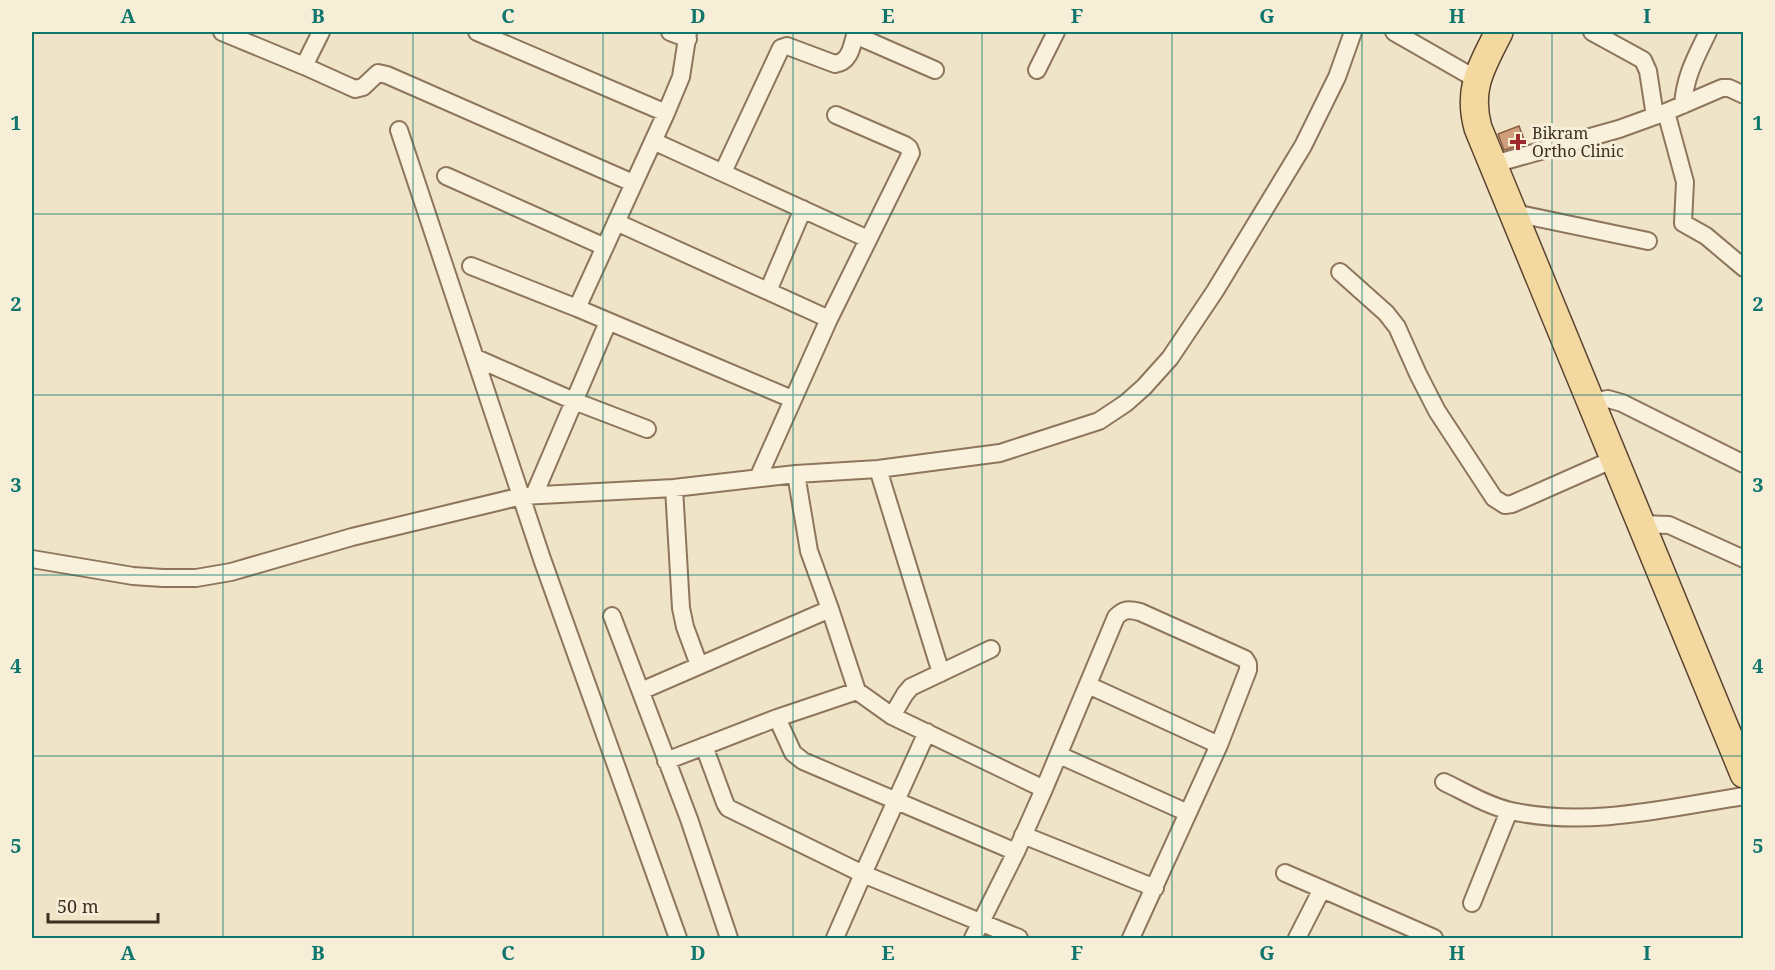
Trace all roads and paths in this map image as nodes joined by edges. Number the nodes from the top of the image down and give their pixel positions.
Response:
1 (222, 32) edge
2 (321, 32) edge
3 (477, 32) edge
4 (670, 32) edge
5 (1056, 32) edge
6 (1353, 32) edge
7 (1394, 32) edge
8 (1498, 32) edge
9 (1592, 32) edge
10 (1708, 32) edge
11 (856, 33) edge
12 (497, 35) edge
13 (688, 35) edge
14 (304, 66) junction
15 (935, 70) dead end
16 (1037, 70) dead end
17 (1476, 79) junction
18 (1743, 95) edge
19 (1683, 105) junction
20 (666, 113) junction
21 (836, 114) dead end
22 (1660, 114) junction
23 (399, 130) dead end
24 (653, 141) junction
25 (1494, 164) junction
26 (723, 172) junction
27 (446, 176) dead end
28 (633, 183) junction
29 (803, 209) junction
30 (1514, 213) junction
31 (616, 222) junction
32 (868, 239) junction
33 (1648, 241) dead end
34 (605, 247) junction
35 (471, 266) dead end
36 (1743, 268) edge
37 (1340, 272) dead end
38 (768, 291) junction
39 (577, 308) junction
40 (829, 319) junction
41 (608, 322) junction
42 (476, 358) junction
43 (792, 399) junction
44 (574, 401) junction
45 (1591, 402) junction
46 (647, 429) dead end
47 (1614, 459) junction
48 (1743, 464) edge
49 (878, 469) junction
50 (796, 474) junction
51 (758, 478) junction
52 (674, 488) junction
53 (528, 496) junction
54 (1640, 524) junction
55 (1743, 559) edge
56 (32, 560) edge
57 (830, 609) junction
58 (612, 616) dead end
59 (991, 649) dead end
60 (699, 665) junction
61 (941, 673) junction
62 (1088, 685) junction
63 (640, 691) junction
64 (857, 691) junction
65 (892, 716) junction
66 (777, 718) junction
67 (927, 732) junction
68 (1219, 745) junction
69 (704, 746) junction
70 (1059, 754) junction
71 (666, 761) junction
72 (1743, 774) edge
73 (1444, 782) dead end
74 (1044, 789) junction
75 (1743, 796) edge
76 (896, 800) junction
77 (1509, 811) junction
78 (1188, 813) junction
79 (1023, 835) junction
80 (1016, 852) junction
81 (1285, 873) dead end
82 (863, 874) junction
83 (1155, 888) junction
84 (1322, 889) junction
85 (1472, 903) dead end
86 (981, 922) junction
87 (678, 939) edge
88 (729, 939) edge
89 (835, 939) edge
90 (973, 939) edge
91 (1019, 939) edge
92 (1131, 939) edge
93 (1297, 939) edge
94 (1434, 939) edge

1 - 14 street
2 - 14 street
3 - 12 street
4 - 13 street
5 - 16 street
6 - 49 street
7 - 17 street
8 - 17 main road
9 - 22 street
10 - 19 street
11 - 15 street
11 - 26 street
12 - 20 street
13 - 20 street
14 - 28 street
17 - 25 main road
18 - 19 street
19 - 22 street
20 - 24 street
21 - 32 street
22 - 25 street
22 - 36 street
23 - 42 street
24 - 26 street
24 - 28 street
25 - 30 main road
26 - 29 street
27 - 34 street
28 - 31 street
29 - 32 street
29 - 38 street
30 - 33 street
30 - 45 main road
31 - 34 street
31 - 38 street
32 - 40 street
34 - 39 street
35 - 39 street
37 - 47 street
38 - 40 street
39 - 41 street
40 - 43 street
41 - 43 street
41 - 44 street
42 - 44 street
42 - 53 street
43 - 51 street
44 - 46 street
44 - 53 street
45 - 47 main road
45 - 48 street
47 - 54 main road
49 - 50 street
49 - 61 street
50 - 51 street
50 - 57 street
51 - 52 street
52 - 53 street
52 - 60 street
53 - 56 street
53 - 87 street
54 - 55 street
54 - 72 main road
57 - 60 street
57 - 64 street
58 - 63 street
59 - 61 street
60 - 63 street
61 - 65 street
62 - 68 street
62 - 68 street
62 - 70 street
63 - 71 street
64 - 65 street
64 - 66 street
65 - 67 street
66 - 69 street
66 - 76 street
67 - 74 street
67 - 76 street
68 - 78 street
69 - 71 street
69 - 82 street
70 - 74 street
70 - 78 street
71 - 88 street
73 - 77 street
74 - 79 street
75 - 77 street
76 - 80 street
76 - 82 street
77 - 85 street
78 - 83 street
79 - 80 street
79 - 83 street
80 - 86 street
81 - 84 street
82 - 86 street
82 - 89 street
83 - 92 street
84 - 93 street
84 - 94 street
86 - 90 street
86 - 91 street

